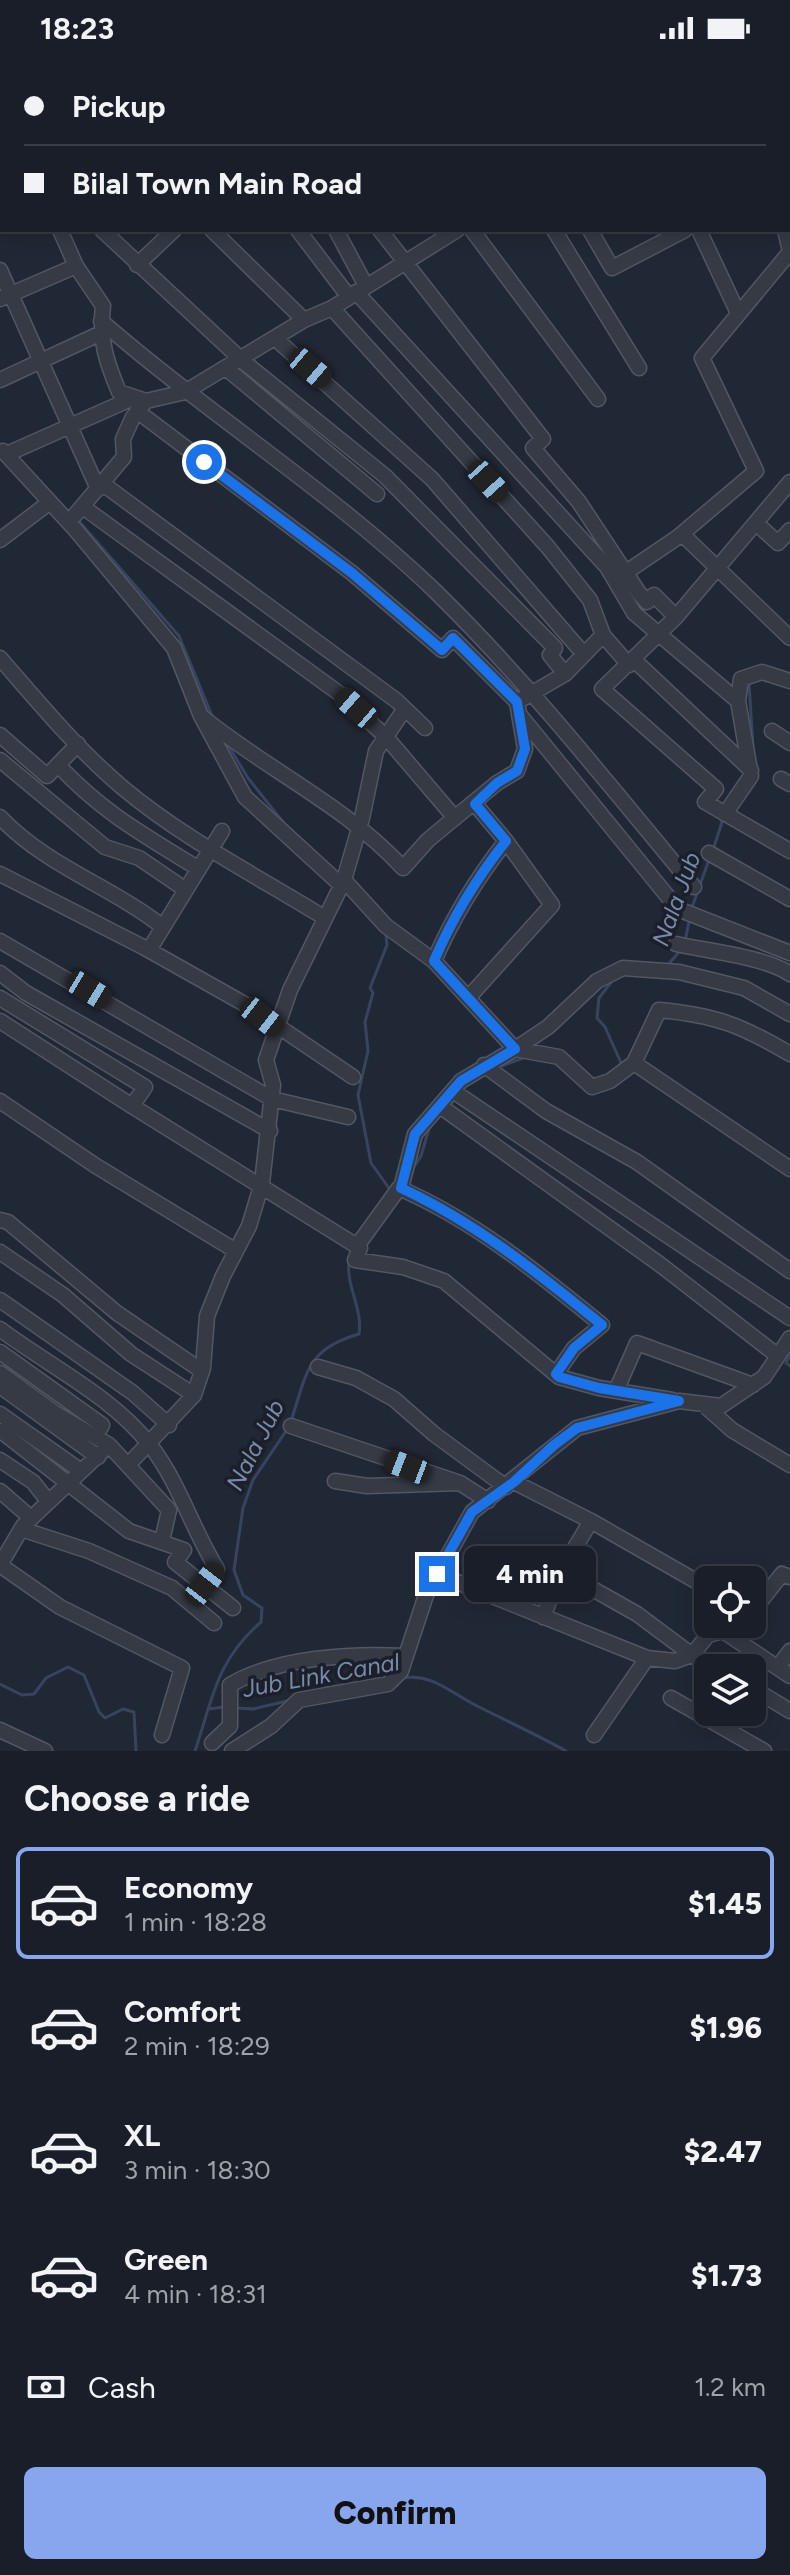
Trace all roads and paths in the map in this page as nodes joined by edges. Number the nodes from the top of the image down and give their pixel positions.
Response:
1 (61, 232) edge
2 (104, 232) edge
3 (172, 232) edge
4 (214, 232) edge
5 (300, 232) edge
6 (337, 232) edge
7 (381, 232) edge
8 (454, 232) edge
9 (473, 232) edge
10 (555, 232) edge
11 (591, 232) edge
12 (681, 232) edge
13 (700, 232) edge
14 (785, 232) edge
15 (790, 252) edge
16 (404, 263) junction
17 (137, 265) junction
18 (76, 266) junction
19 (0, 270) edge
20 (357, 292) junction
21 (5, 297) edge
22 (332, 308) junction
23 (738, 313) junction
24 (304, 320) junction
25 (100, 327) junction
26 (277, 340) junction
27 (242, 360) junction
28 (40, 362) junction
29 (639, 368) dead end
30 (227, 369) junction
31 (0, 380) edge
32 (185, 392) junction
33 (598, 399) dead end
34 (139, 403) junction
35 (68, 427) junction
36 (3, 451) edge
37 (790, 482) edge
38 (100, 487) junction
39 (377, 494) dead end
40 (50, 502) junction
41 (83, 507) junction
42 (756, 523) junction
43 (72, 526) junction
44 (790, 530) edge
45 (682, 534) junction
46 (0, 540) edge
47 (716, 569) junction
48 (625, 573) junction
49 (676, 617) junction
50 (603, 635) junction
51 (659, 635) junction
52 (790, 638) edge
53 (582, 652) junction
54 (0, 658) edge
55 (632, 662) junction
56 (565, 674) junction
57 (790, 681) edge
58 (534, 694) junction
59 (738, 701) junction
60 (518, 708) junction
61 (404, 710) junction
62 (201, 716) junction
63 (425, 728) dead end
64 (772, 731) dead end
65 (0, 735) edge
66 (386, 737) junction
67 (790, 743) edge
68 (78, 744) junction
69 (0, 760) edge
70 (58, 765) junction
71 (751, 770) junction
72 (475, 804) junction
73 (725, 814) junction
74 (0, 817) edge
75 (455, 818) junction
76 (360, 826) junction
77 (222, 831) dead end
78 (506, 841) junction
79 (211, 850) junction
80 (790, 851) edge
81 (709, 853) dead end
82 (199, 869) junction
83 (0, 874) edge
84 (342, 883) junction
85 (694, 887) dead end
86 (186, 890) junction
87 (790, 899) edge
88 (325, 918) junction
89 (163, 927) junction
90 (0, 941) edge
91 (676, 944) dead end
92 (149, 950) junction
93 (790, 953) edge
94 (434, 961) junction
95 (0, 973) edge
96 (790, 974) edge
97 (469, 997) junction
98 (0, 998) edge
99 (790, 1014) edge
100 (0, 1021) edge
101 (276, 1028) junction
102 (515, 1049) junction
103 (790, 1054) edge
104 (634, 1063) junction
105 (484, 1065) junction
106 (353, 1077) dead end
107 (453, 1091) junction
108 (272, 1099) junction
109 (0, 1101) edge
110 (132, 1106) junction
111 (440, 1106) junction
112 (348, 1117) dead end
113 (270, 1131) junction
114 (790, 1169) edge
115 (261, 1186) junction
116 (401, 1188) junction
117 (0, 1220) edge
118 (642, 1220) junction
119 (627, 1240) junction
120 (357, 1246) junction
121 (236, 1251) junction
122 (0, 1252) edge
123 (790, 1271) edge
124 (0, 1300) edge
125 (790, 1318) edge
126 (0, 1329) edge
127 (786, 1346) edge
128 (0, 1352) edge
129 (318, 1367) dead end
130 (202, 1371) junction
131 (0, 1373) edge
132 (556, 1374) junction
133 (753, 1385) junction
134 (0, 1386) edge
135 (616, 1391) junction
136 (194, 1395) junction
137 (679, 1401) junction
138 (704, 1404) junction
139 (0, 1414) edge
140 (169, 1425) junction
141 (291, 1426) dead end
142 (1, 1431) edge
143 (95, 1437) junction
144 (149, 1444) junction
145 (109, 1445) junction
146 (98, 1457) junction
147 (0, 1460) edge
148 (128, 1465) junction
149 (790, 1465) edge
150 (81, 1471) junction
151 (335, 1481) dead end
152 (460, 1483) junction
153 (66, 1484) junction
154 (510, 1485) junction
155 (0, 1491) edge
156 (48, 1501) junction
157 (488, 1501) junction
158 (591, 1521) junction
159 (26, 1523) junction
160 (6, 1541) edge
161 (162, 1541) junction
162 (0, 1565) edge
163 (561, 1571) junction
164 (437, 1574) junction
165 (790, 1577) edge
166 (694, 1580) edge
167 (205, 1584) junction
168 (766, 1594) edge
169 (233, 1608) dead end
170 (543, 1617) junction
171 (214, 1623) dead end
172 (790, 1651) edge
173 (692, 1655) junction
174 (406, 1656) junction
175 (647, 1658) junction
176 (784, 1672) edge
177 (766, 1696) edge
178 (671, 1698) dead end
179 (790, 1711) edge
180 (0, 1730) edge
181 (162, 1735) dead end
182 (594, 1735) dead end
183 (212, 1743) dead end
184 (45, 1751) edge
185 (232, 1751) edge
186 (764, 1751) edge

1 - 18 street
2 - 17 street
3 - 17 street
4 - 24 street
5 - 20 street
6 - 20 street
7 - 16 street
8 - 16 street
9 - 33 street
10 - 29 street
11 - 12 street
13 - 23 street
14 - 15 street
15 - 23 street
16 - 20 street
16 - 48 street
17 - 27 street
18 - 21 street
18 - 25 street
19 - 21 street
20 - 22 street
20 - 51 street
21 - 28 street
22 - 24 street
22 - 50 street
23 - 45 street
24 - 26 street
25 - 28 street
25 - 32 street
25 - 34 street
26 - 27 street
26 - 53 street
27 - 30 street
27 - 56 street
28 - 31 street
28 - 35 street
30 - 32 street
30 - 39 street
32 - 34 street
32 - 58 street
34 - 35 street
34 - 38 street
34 - 60 street
35 - 36 street
35 - 38 street
36 - 40 street
37 - 42 street
38 - 41 street
38 - 61 street
40 - 43 street
40 - 46 street
41 - 43 street
41 - 66 street
42 - 44 street
42 - 47 street
43 - 62 street
45 - 47 street
45 - 48 street
47 - 49 street
47 - 52 street
48 - 49 street
49 - 51 street
50 - 53 street
50 - 55 street
51 - 55 street
51 - 59 street
53 - 56 street
54 - 68 street
55 - 71 street
55 - 73 street
56 - 58 street
57 - 59 street
58 - 60 street
58 - 85 street
59 - 71 street
60 - 72 street
60 - 93 street
61 - 63 street
61 - 66 street
62 - 76 street
62 - 84 street
64 - 67 street
65 - 70 street
66 - 75 street
66 - 76 street
68 - 70 street
68 - 79 street
69 - 86 street
70 - 82 street
71 - 73 street
72 - 75 street
72 - 78 street
73 - 80 street
74 - 89 street
75 - 76 street
76 - 84 street
77 - 79 street
78 - 94 street
78 - 97 street
79 - 82 street
79 - 88 street
81 - 87 street
82 - 86 street
83 - 92 street
84 - 88 street
84 - 94 street
86 - 89 street
88 - 101 street
89 - 92 street
90 - 108 street
91 - 96 street
92 - 101 street
94 - 97 street
95 - 113 street
97 - 102 street
98 - 110 street
99 - 102 street
100 - 110 street
101 - 106 street
101 - 108 street
102 - 104 street
102 - 105 street
103 - 104 street
104 - 114 street
105 - 107 street
105 - 123 street
107 - 111 street
107 - 118 street
108 - 112 street
108 - 113 street
109 - 121 street
110 - 115 street
111 - 116 street
111 - 119 street
113 - 115 street
115 - 120 street
115 - 121 street
116 - 120 street
116 - 132 street
117 - 130 street
118 - 119 street
118 - 125 street
119 - 127 street
120 - 132 street
121 - 130 street
122 - 136 street
124 - 140 street
126 - 144 street
127 - 133 street
128 - 143 street
129 - 154 street
130 - 136 street
131 - 143 street
132 - 135 street
133 - 135 street
133 - 138 street
134 - 146 street
135 - 137 street
136 - 140 street
137 - 138 street
137 - 154 street
138 - 149 street
139 - 150 street
140 - 144 street
141 - 152 street
142 - 153 street
143 - 145 street
144 - 148 street
144 - 167 street
145 - 146 street
145 - 148 street
146 - 150 street
147 - 156 street
148 - 161 street
150 - 153 street
151 - 152 street
152 - 157 street
153 - 156 street
153 - 161 street
154 - 157 street
154 - 158 street
155 - 159 street
156 - 159 street
157 - 164 street
158 - 163 street
158 - 166 street
159 - 160 street
159 - 171 street
160 - 162 street
161 - 167 street
162 - 181 street
163 - 170 street
163 - 173 street
164 - 170 street
164 - 174 street
165 - 168 street
167 - 169 street
170 - 175 street
172 - 176 street
173 - 175 street
173 - 176 street
174 - 183 street
174 - 185 street
175 - 182 street
177 - 179 street
178 - 186 street
180 - 184 street

